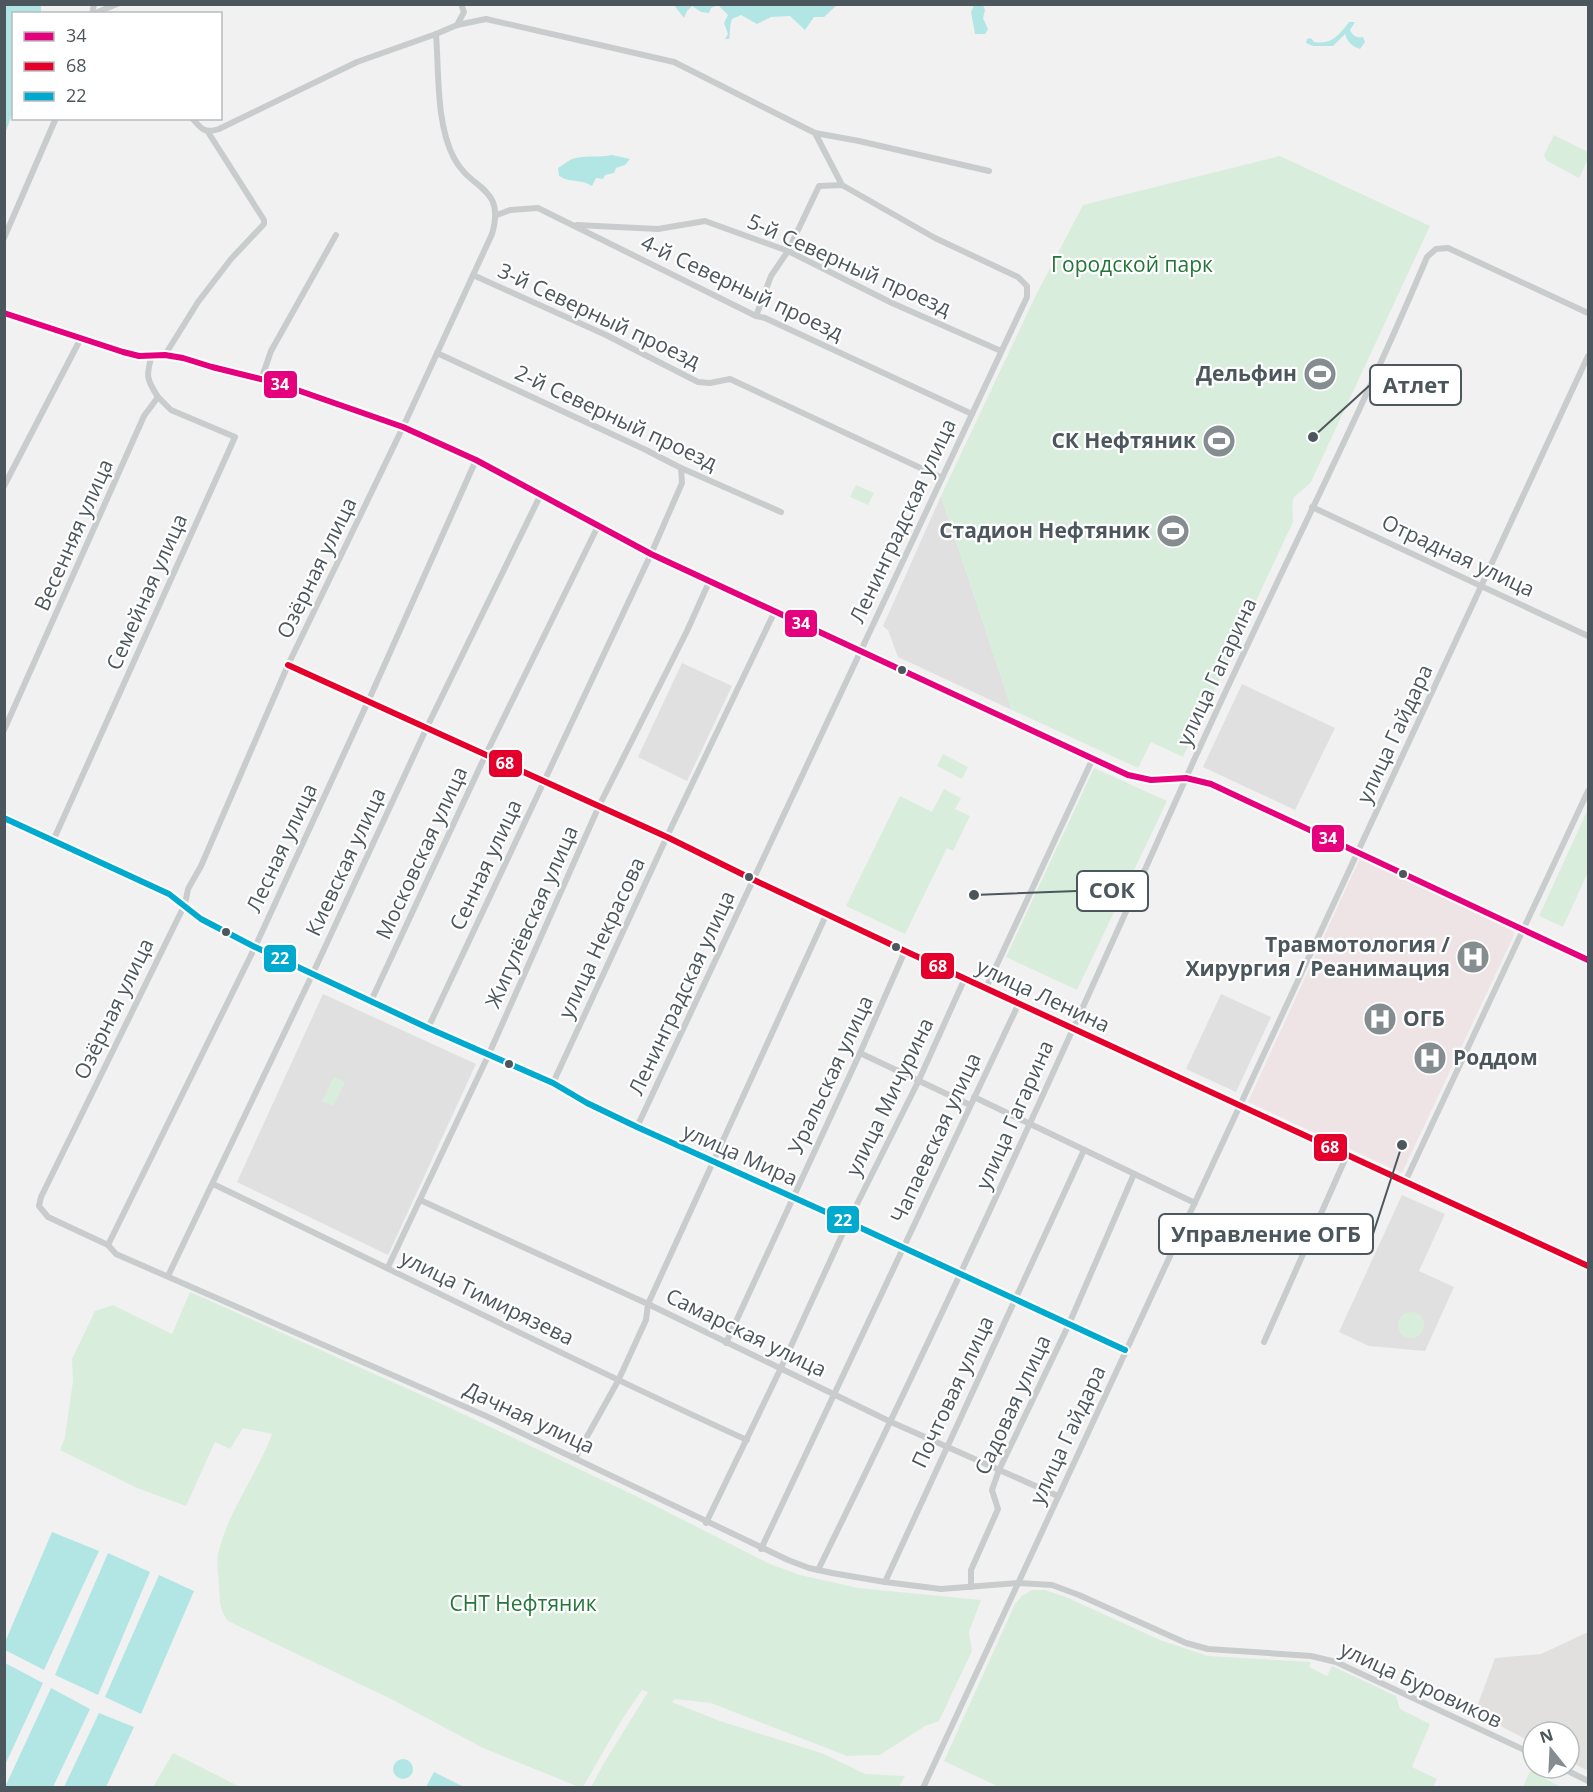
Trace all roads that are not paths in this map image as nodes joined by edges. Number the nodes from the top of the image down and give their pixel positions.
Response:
1 (117, 4) edge
2 (461, 4) edge
3 (98, 12) edge
4 (457, 25) junction
5 (436, 34) junction
6 (55, 120) edge
7 (194, 120) edge
8 (208, 132) junction
9 (815, 133) junction
10 (989, 171) dead end
11 (842, 185) junction
12 (496, 215) junction
13 (574, 225) junction
14 (336, 235) dead end
15 (4, 238) edge
16 (788, 251) junction
17 (473, 275) junction
18 (4, 313) edge
19 (1588, 313) edge
20 (756, 316) junction
21 (81, 338) junction
22 (1001, 351) junction
23 (437, 353) junction
24 (152, 355) junction
25 (165, 355) junction
26 (1588, 356) edge
27 (261, 380) junction
28 (158, 397) junction
29 (972, 414) junction
30 (403, 427) junction
31 (476, 460) junction
32 (681, 468) junction
33 (942, 478) junction
34 (4, 486) edge
35 (540, 496) junction
36 (1312, 507) junction
37 (781, 512) dead end
38 (598, 526) junction
39 (651, 554) junction
40 (709, 582) junction
41 (1483, 585) junction
42 (774, 613) junction
43 (1588, 636) edge
44 (860, 652) junction
45 (288, 665) junction
46 (368, 701) junction
47 (427, 728) junction
48 (4, 730) edge
49 (486, 754) junction
50 (1093, 758) junction
51 (1186, 778) junction
52 (544, 781) junction
53 (1588, 791) edge
54 (599, 806) junction
55 (4, 818) edge
56 (668, 837) junction
57 (53, 841) junction
58 (1358, 852) junction
59 (754, 880) junction
60 (185, 904) junction
61 (827, 913) junction
62 (1524, 930) junction
63 (255, 947) junction
64 (905, 951) junction
65 (1588, 960) edge
66 (314, 974) junction
67 (965, 978) junction
68 (986, 988) junction
69 (371, 1001) junction
70 (1018, 1003) junction
71 (1072, 1026) junction
72 (428, 1028) junction
73 (860, 1053) junction
74 (488, 1056) junction
75 (918, 1082) junction
76 (553, 1083) junction
77 (974, 1097) junction
78 (970, 1105) junction
79 (1241, 1106) junction
80 (1029, 1125) junction
81 (637, 1127) junction
82 (1083, 1150) junction
83 (1347, 1155) junction
84 (713, 1160) junction
85 (1134, 1174) junction
86 (1405, 1182) junction
87 (213, 1184) junction
88 (793, 1197) junction
89 (420, 1200) junction
90 (1195, 1203) junction
91 (43, 1212) joint
92 (848, 1222) junction
93 (108, 1245) junction
94 (902, 1248) junction
95 (1588, 1266) edge
96 (388, 1267) junction
97 (960, 1274) junction
98 (168, 1276) junction
99 (1014, 1299) junction
100 (648, 1304) junction
101 (1069, 1324) junction
102 (1264, 1342) dead end
103 (726, 1343) junction
104 (1125, 1350) junction
105 (780, 1370) junction
106 (618, 1381) junction
107 (835, 1395) junction
108 (891, 1422) junction
109 (747, 1440) junction
110 (946, 1447) junction
111 (576, 1458) junction
112 (999, 1470) junction
113 (1058, 1496) junction
114 (706, 1523) junction
115 (762, 1549) junction
116 (818, 1570) junction
117 (885, 1582) junction
118 (1018, 1582) junction
119 (971, 1587) junction
120 (1521, 1748) edge
121 (923, 1788) edge

1 - 3 street
2 - 4 street
4 - 5 street
4 - 9 street
5 - 8 street
5 - 12 street
6 - 15 street
7 - 8 street
8 - 25 street
9 - 10 street
9 - 11 street
11 - 16 street
11 - 22 street, Ленинградская улица
12 - 13 street, 4-й Северный проезд
12 - 17 street, Озёрная улица
13 - 16 street, 5-й Северный проезд
13 - 20 street, 4-й Северный проезд
14 - 27 street
16 - 20 street
16 - 22 street, 5-й Северный проезд
17 - 23 street, Озёрная улица
17 - 33 street, 3-й Северный проезд
18 - 21 street
19 - 36 street, улица Гагарина
20 - 29 street, 4-й Северный проезд
21 - 24 street
21 - 34 street
22 - 29 street, Ленинградская улица
23 - 30 street, Озёрная улица
23 - 32 street, 2-й Северный проезд
24 - 25 street
24 - 28 street
25 - 27 street
26 - 41 street, улица Гайдара
27 - 30 street
28 - 48 street, Весенняя улица
28 - 57 street, Семейная улица
29 - 33 street, Ленинградская улица
30 - 31 street
30 - 45 street, Озёрная улица
31 - 35 street
31 - 46 street, Лесная улица
32 - 37 street, 2-й Северный проезд
32 - 39 street, Сенная улица
33 - 44 street, Ленинградская улица
35 - 38 street
35 - 47 street, Киевская улица
36 - 41 street, Отрадная улица
36 - 51 street, улица Гагарина
38 - 39 street
38 - 49 street, Московская улица
39 - 40 street
39 - 52 street, Сенная улица
40 - 42 street
40 - 54 street, Жигулёвская улица
41 - 43 street, Отрадная улица
41 - 58 street, улица Гайдара
42 - 44 street
42 - 56 street, улица Некрасова
44 - 50 street
44 - 59 street, Ленинградская улица
45 - 46 street, улица Ленина
45 - 60 street, Озёрная улица
46 - 47 street, улица Ленина
46 - 63 street, Лесная улица
47 - 49 street, улица Ленина
47 - 66 street, Киевская улица
49 - 52 street, улица Ленина
49 - 69 street, Московская улица
50 - 51 street
50 - 68 street
51 - 58 street
51 - 71 street, улица Гагарина
52 - 54 street, улица Ленина
52 - 72 street, Сенная улица
53 - 62 street
54 - 56 street, улица Ленина
54 - 74 street, Жигулёвская улица
55 - 57 street, улица Мира
56 - 59 street, улица Ленина
56 - 76 street, улица Некрасова
57 - 60 street, улица Мира
58 - 62 street
58 - 79 street, улица Гайдара
59 - 61 street, улица Ленина
59 - 81 street, Ленинградская улица
60 - 63 street, улица Мира
60 - 91 street, Озёрная улица
61 - 64 street, улица Ленина
61 - 84 street
62 - 65 street
62 - 86 street
63 - 66 street, улица Мира
63 - 93 street, Лесная улица
64 - 67 street, улица Ленина
64 - 73 street, Уральская улица
66 - 69 street, улица Мира
66 - 87 street, Киевская улица
67 - 68 street, улица Ленина
67 - 75 street, улица Мичурина
68 - 70 street, улица Ленина
69 - 72 street, улица Мира
70 - 71 street, улица Ленина
70 - 77 street, Чапаевская улица
71 - 79 street, улица Ленина
71 - 80 street, улица Гагарина
72 - 74 street, улица Мира
73 - 75 street
73 - 88 street, Уральская улица
74 - 76 street, улица Мира
74 - 89 street, Жигулёвская улица
75 - 78 street
75 - 92 street, улица Мичурина
76 - 81 street, улица Мира
77 - 78 street, Чапаевская улица
77 - 80 street
78 - 94 street, Чапаевская улица
79 - 83 street, улица Ленина
79 - 90 street, улица Гайдара
80 - 82 street
80 - 97 street, улица Гагарина
81 - 84 street, улица Мира
82 - 85 street
82 - 99 street, Почтовая улица
83 - 86 street, улица Ленина
83 - 102 street
84 - 88 street, улица Мира
84 - 100 street
85 - 90 street
85 - 101 street, Садовая улица
86 - 95 street, улица Ленина
87 - 96 street, улица Тимирязева
87 - 98 street, Киевская улица
88 - 92 street, улица Мира
88 - 103 street, Уральская улица
89 - 96 street, Жигулёвская улица
89 - 100 street, Самарская улица
90 - 104 street, улица Гайдара
91 - 93 street, Дачная улица
92 - 94 street, улица Мира
92 - 105 street, улица Мичурина
93 - 98 street, Дачная улица
94 - 97 street, улица Мира
94 - 107 street, Чапаевская улица
96 - 106 street, улица Тимирязева
97 - 99 street, улица Мира
97 - 108 street, улица Гагарина
98 - 111 street, Дачная улица
99 - 101 street, улица Мира
99 - 110 street, Почтовая улица
100 - 103 street, Самарская улица
100 - 106 street
101 - 104 street, улица Мира
101 - 112 street, Садовая улица
103 - 105 street, Самарская улица
104 - 113 street, улица Гайдара
105 - 107 street, Самарская улица
105 - 109 street, улица Мичурина
106 - 109 street, улица Тимирязева
106 - 111 street
107 - 108 street, Самарская улица
107 - 115 street, Чапаевская улица
108 - 110 street, Самарская улица
108 - 116 street, улица Гагарина
109 - 114 street, улица Мичурина
110 - 112 street, Самарская улица
110 - 117 street, Почтовая улица
111 - 114 street, Дачная улица
112 - 113 street, Самарская улица
112 - 119 street, Садовая улица
113 - 118 street, улица Гайдара
114 - 115 street, Дачная улица
115 - 116 street, Дачная улица
116 - 117 street, Дачная улица
117 - 119 street, Дачная улица
118 - 119 street, Дачная улица
118 - 120 street, улица Буровиков
118 - 121 street, улица Гайдара

